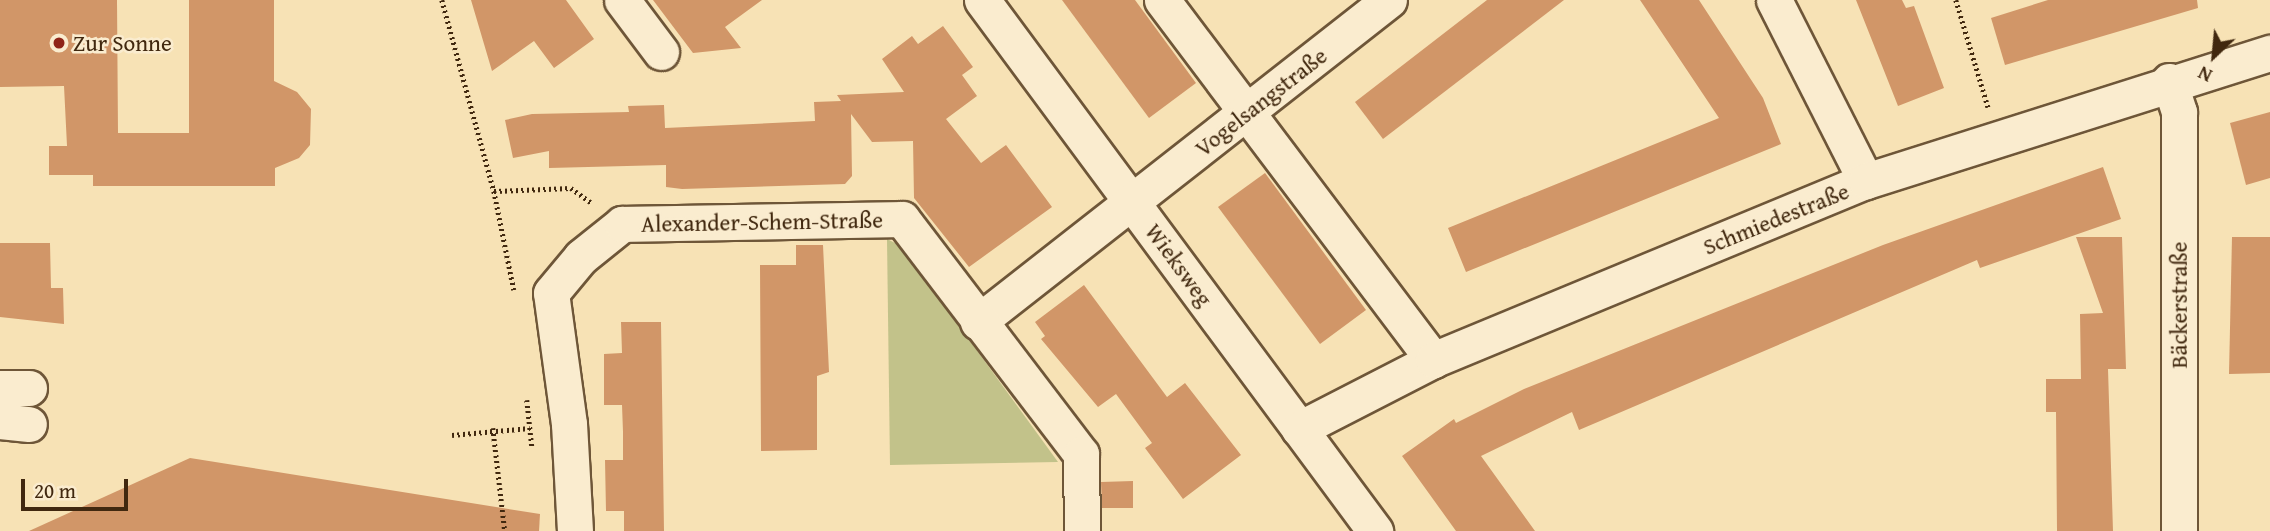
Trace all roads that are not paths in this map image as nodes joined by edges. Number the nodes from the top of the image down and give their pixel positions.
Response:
1 (622, 0) edge
2 (982, 0) edge
3 (1162, 0) edge
4 (1390, 0) edge
5 (1774, 0) edge
6 (661, 52) dead end
7 (2270, 53) edge
8 (2169, 81) junction
9 (1249, 112) junction
10 (1866, 181) junction
11 (1133, 203) junction
12 (978, 322) junction
13 (1433, 360) junction
14 (1299, 429) junction
15 (575, 531) edge
16 (1082, 531) edge
17 (1375, 531) edge
18 (2179, 531) edge

1 - 6 street
2 - 11 street, Wieksweg
3 - 9 street
4 - 9 street, Vogelsangstraße
5 - 10 street
7 - 8 street, Schmiedestraße
8 - 10 street, Schmiedestraße
8 - 18 street, Bäckerstraße
9 - 11 street, Vogelsangstraße
9 - 13 street
10 - 13 street, Schmiedestraße
11 - 12 street
11 - 14 street, Wieksweg
12 - 15 street, Alexander-Schem-Straße
12 - 16 street, Alexander-Schem-Straße
13 - 14 street, Schmiedestraße
14 - 17 street, Wieksweg

